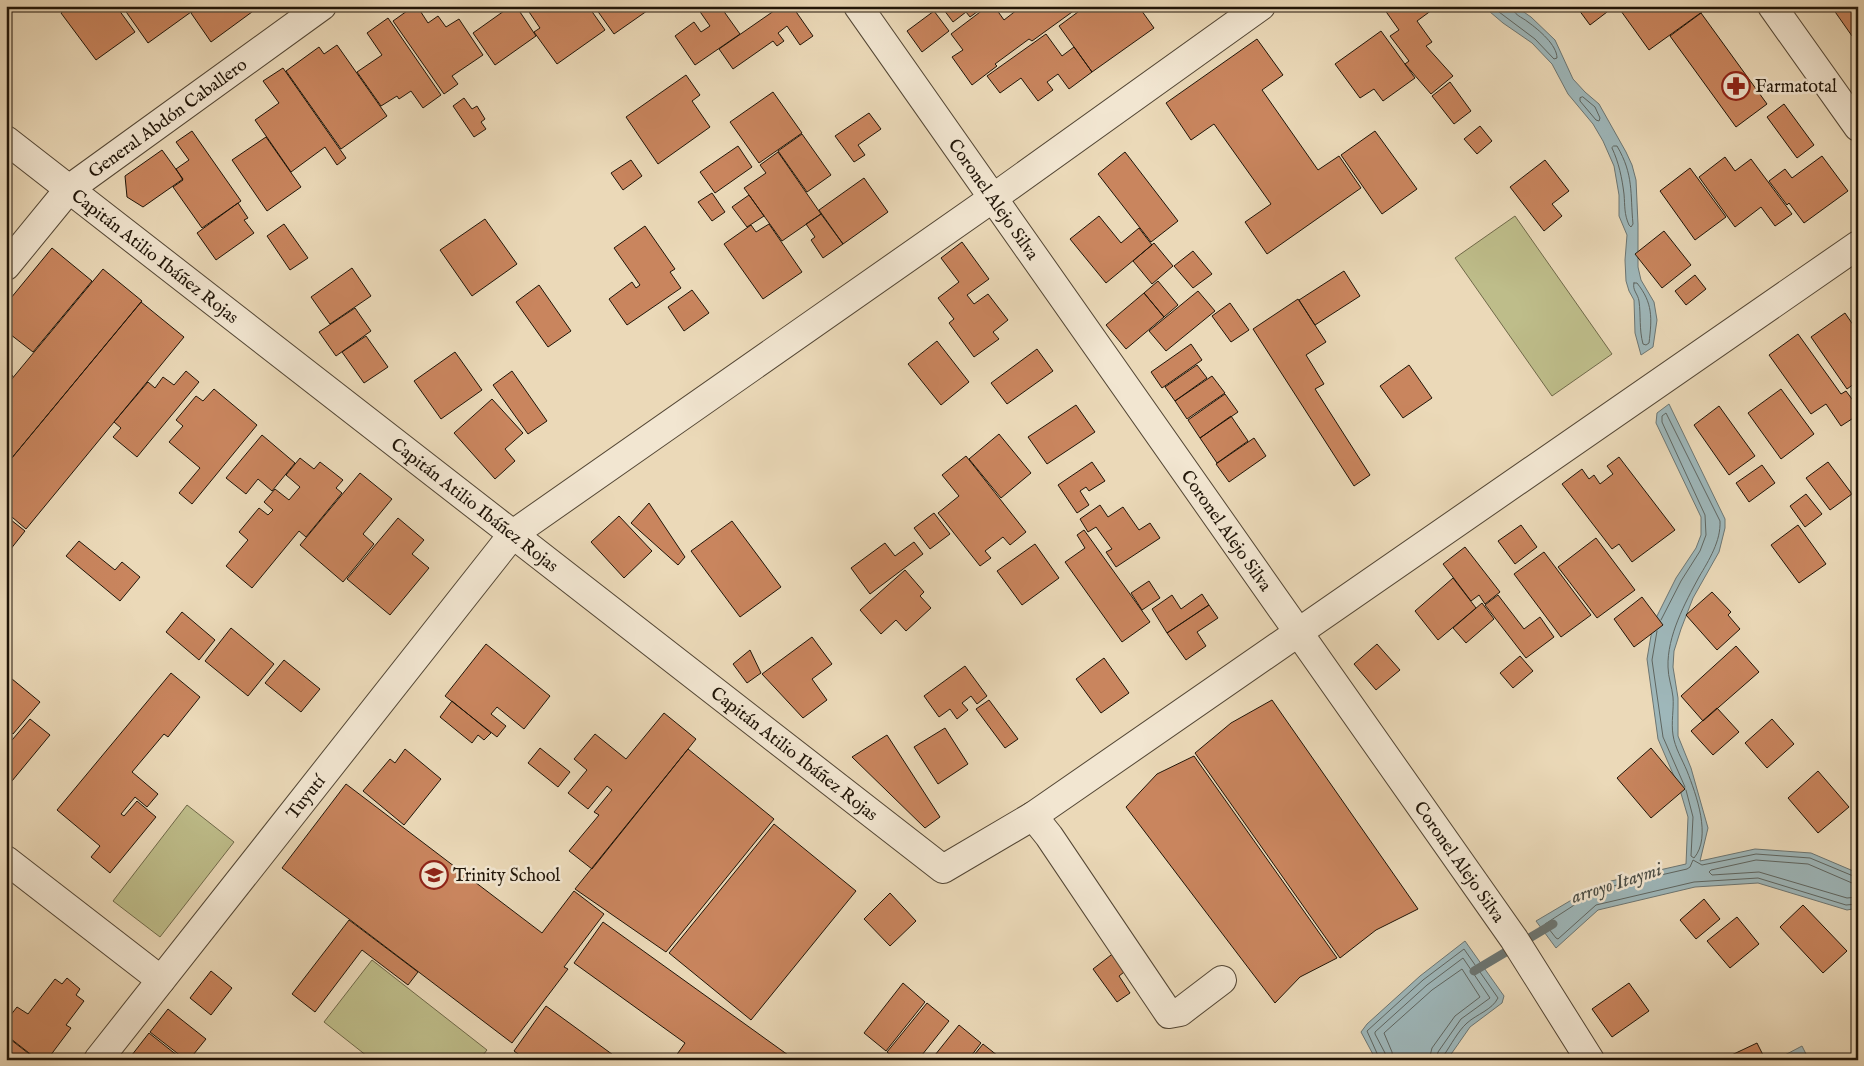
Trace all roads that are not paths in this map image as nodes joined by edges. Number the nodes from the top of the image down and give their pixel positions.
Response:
1 (322, 6) edge
2 (858, 6) edge
3 (1261, 6) edge
4 (1772, 6) edge
5 (1858, 127) edge
6 (6, 140) edge
7 (69, 189) junction
8 (993, 198) junction
9 (1858, 245) edge
10 (6, 266) edge
11 (513, 534) junction
12 (1298, 632) junction
13 (1033, 816) junction
14 (6, 860) edge
15 (160, 980) junction
16 (1222, 980) dead end
17 (98, 1060) edge
18 (1590, 1060) edge

1 - 7 street, General Abdón Caballero
2 - 8 street, Coronel Alejo Silva
3 - 8 street, Tuyutí
4 - 5 street
6 - 7 street, Capitán Atilio Ibáñez Rojas
7 - 10 street, General Abdón Caballero
7 - 11 street, Capitán Atilio Ibáñez Rojas
8 - 11 street, Tuyutí
8 - 12 street, Coronel Alejo Silva
9 - 12 street
11 - 13 street, Capitán Atilio Ibáñez Rojas
11 - 15 street, Tuyutí
12 - 13 street
12 - 18 street, Coronel Alejo Silva
13 - 16 street
14 - 15 street
15 - 17 street, Tuyutí

